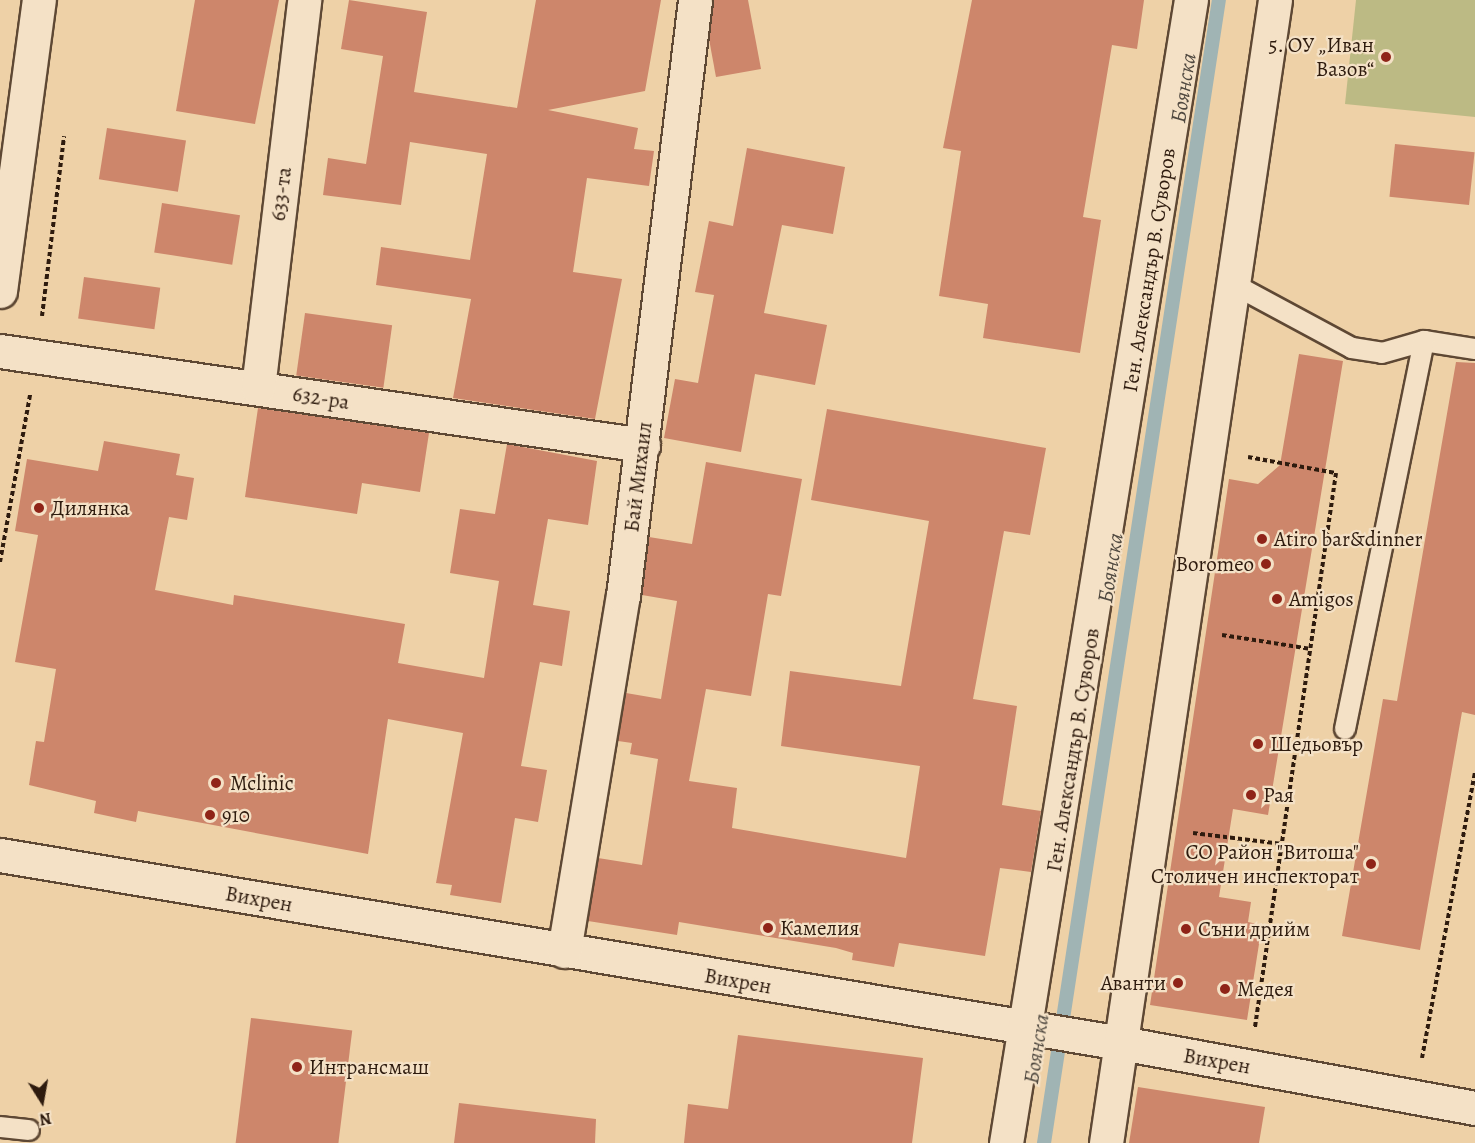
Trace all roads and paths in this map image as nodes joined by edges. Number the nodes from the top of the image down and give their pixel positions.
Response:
1 (39, 0) edge
2 (304, 0) edge
3 (695, 0) edge
4 (1191, 0) edge
5 (1275, 0) edge
6 (1233, 284) junction
7 (0, 291) edge
8 (1424, 341) junction
9 (1475, 349) edge
10 (0, 351) edge
11 (258, 388) junction
12 (643, 444) junction
13 (1208, 450) junction
14 (1182, 629) junction
15 (1311, 648) junction
16 (1345, 729) dead end
17 (1475, 772) edge
18 (1153, 828) junction
19 (1282, 844) junction
20 (0, 855) edge
21 (564, 951) junction
22 (1028, 1031) junction
23 (1121, 1043) junction
24 (1249, 1067) junction
25 (1414, 1097) junction
26 (1475, 1108) edge
27 (0, 1127) edge
28 (28, 1130) dead end
29 (1006, 1143) edge
30 (1106, 1143) edge

1 - 7 street
2 - 11 street, 633-та
3 - 12 street, Бай Михаил
4 - 22 street, Ген. Александър В. Суворов
5 - 6 street
6 - 8 lane
6 - 13 street
8 - 9 lane
8 - 16 lane
10 - 11 street, 632-ра
11 - 12 street, 632-ра
12 - 21 street, Бай Михаил
13 - 14 street
13 - 15 path
14 - 15 path
14 - 18 street
15 - 19 path
17 - 25 path
18 - 19 path
18 - 23 street
19 - 24 path
20 - 21 street, Вихрен
21 - 22 street, Вихрен
22 - 23 street, Вихрен
22 - 29 street, Ген. Александър В. Суворов
23 - 24 street, Вихрен
23 - 30 street
24 - 25 street, Вихрен
25 - 26 street, Вихрен
27 - 28 lane

